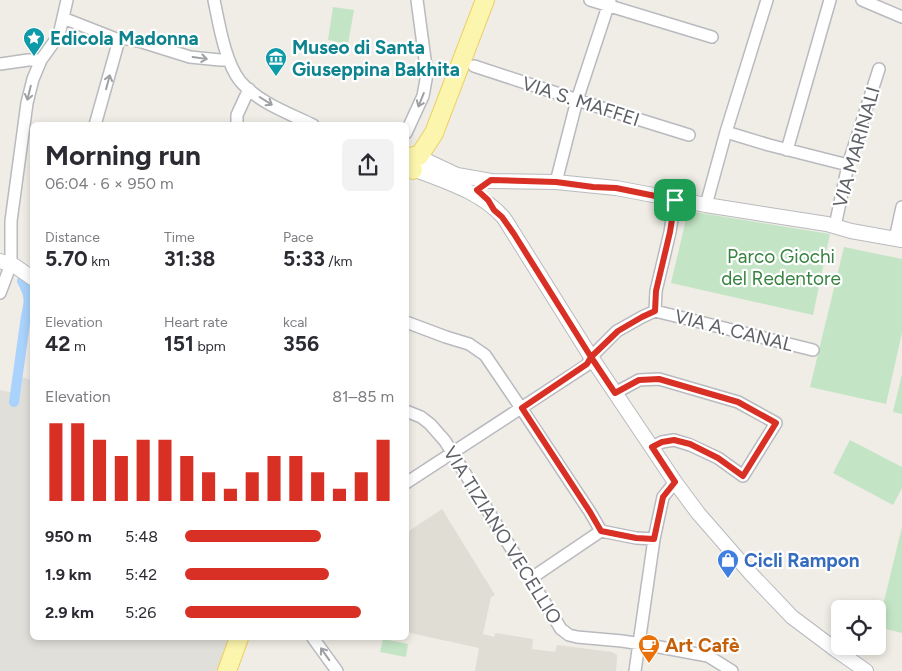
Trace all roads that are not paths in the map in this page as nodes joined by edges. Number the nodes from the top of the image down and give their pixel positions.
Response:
1 (67, 0) edge
2 (214, 0) edge
3 (417, 0) edge
4 (485, 0) edge
5 (590, 0) edge
6 (767, 0) edge
7 (830, 0) edge
8 (862, 0) edge
9 (610, 3) edge
10 (902, 17) edge
11 (63, 18) junction
12 (712, 37) dead end
13 (119, 40) junction
14 (41, 60) junction
15 (229, 60) junction
16 (0, 64) edge
17 (474, 66) dead end
18 (880, 69) dead end
19 (249, 89) junction
20 (577, 100) junction
21 (97, 122) edge
22 (237, 122) edge
23 (306, 122) edge
24 (409, 126) edge
25 (726, 132) junction
26 (689, 135) dead end
27 (787, 150) junction
28 (848, 165) junction
29 (413, 167) edge
30 (456, 175) junction
31 (491, 180) junction
32 (556, 182) junction
33 (473, 191) junction
34 (675, 200) junction
35 (706, 205) junction
36 (902, 206) edge
37 (835, 226) junction
38 (898, 239) edge
39 (5, 263) edge
40 (30, 277) edge
41 (0, 293) edge
42 (655, 311) junction
43 (409, 323) edge
44 (813, 350) dead end
45 (591, 357) junction
46 (615, 393) junction
47 (522, 408) junction
48 (409, 412) edge
49 (652, 447) junction
50 (452, 453) junction
51 (409, 481) edge
52 (675, 482) junction
53 (601, 531) junction
54 (654, 539) junction
55 (530, 579) junction
56 (238, 640) edge
57 (314, 640) edge
58 (639, 644) junction
59 (227, 671) edge
60 (337, 671) edge
61 (635, 671) edge
62 (732, 671) edge
63 (866, 671) edge

1 - 11 street
2 - 15 street
3 -> 24 street
4 - 29 main road
5 - 9 street
6 - 25 street
7 - 27 street
8 - 10 street
9 - 12 street
9 - 20 street
11 - 13 street
11 - 14 street
13 -> 15 street
21 -> 13 street
14 - 16 street
14 -> 39 street
15 - 19 street
17 - 20 street, VIA S. MAFFEI
18 - 28 street, VIA MARINALI
19 - 22 street
19 -> 23 street
20 - 26 street, VIA S. MAFFEI
20 - 32 street
25 - 27 street
25 - 35 street
27 - 28 street
28 - 37 street, VIA MARINALI
29 - 30 street
29 - 33 street
30 - 31 street
30 - 33 street
31 - 32 street
31 - 33 street
32 - 34 street
33 - 45 street
34 - 35 street
34 - 42 street
35 - 37 street
36 - 38 street
37 - 38 street
39 - 40 street
39 - 41 street
42 - 44 street, VIA A. CANAL
42 - 45 street
43 - 47 street
45 - 46 street
45 - 47 street
46 - 49 street
46 - 49 street
47 - 50 street
47 - 53 street
48 - 50 street, VIA TIZIANO VECELLIO
49 - 52 street
50 - 51 street
50 - 55 street, VIA TIZIANO VECELLIO
52 - 54 street
52 - 63 street
53 - 54 street
53 - 55 street
54 - 58 street
55 - 58 street, VIA TIZIANO VECELLIO
56 - 59 main road
60 -> 57 street
58 - 61 street
58 - 62 street, VIA TIZIANO VECELLIO

